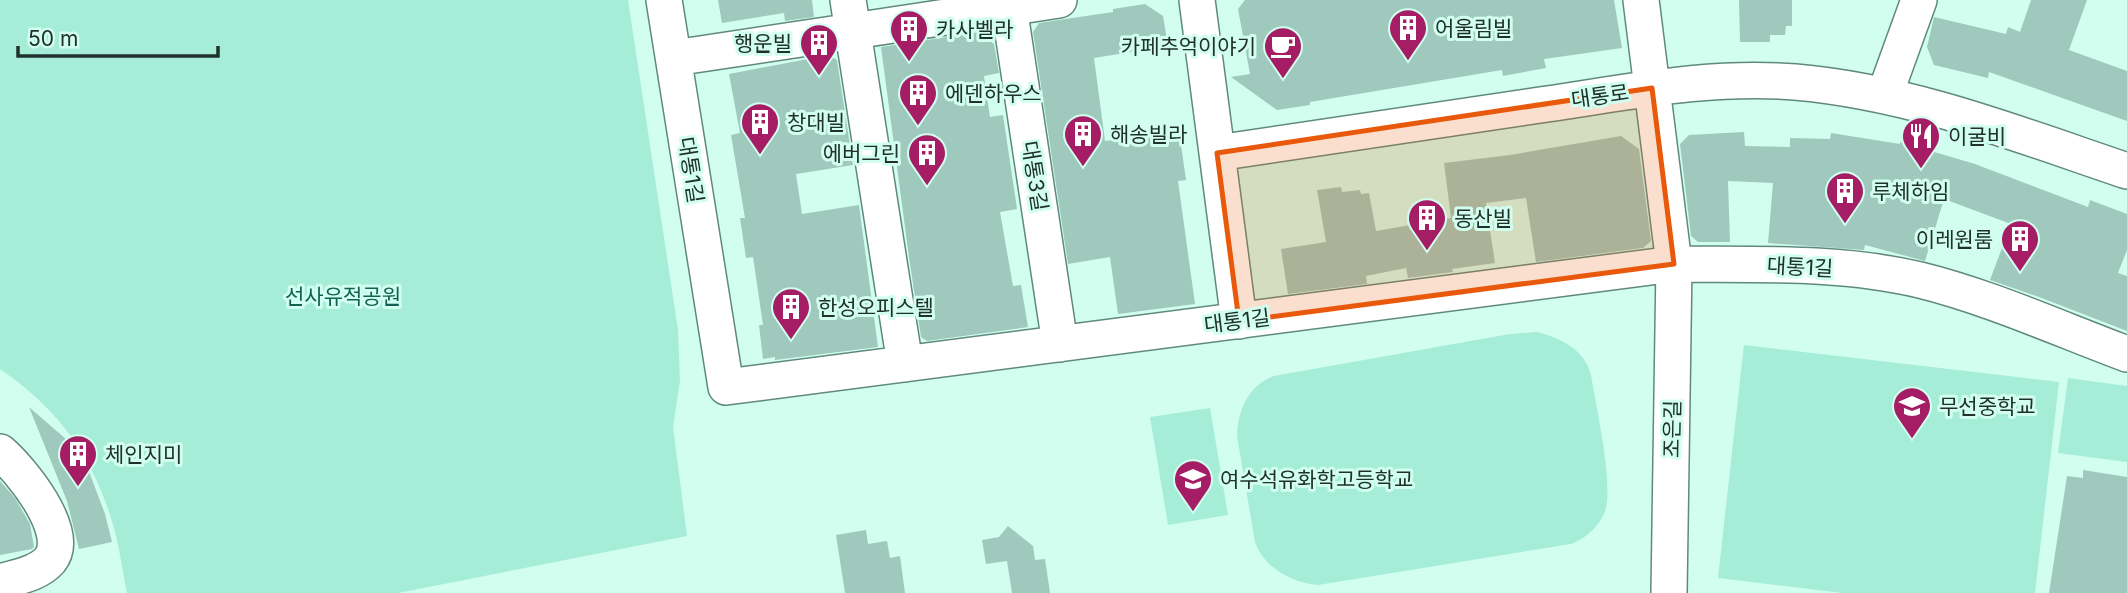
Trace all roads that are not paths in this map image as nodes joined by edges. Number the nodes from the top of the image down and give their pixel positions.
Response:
1 (664, 0) edge
2 (1059, 0) edge
3 (1198, 0) edge
4 (1641, 0) edge
5 (1919, 0) edge
6 (1008, 4) edge
7 (851, 15) edge
8 (674, 58) junction
9 (1653, 88) junction
10 (1885, 94) junction
11 (1217, 153) junction
12 (2127, 171) edge
13 (1674, 264) junction
14 (1239, 320) junction
15 (1060, 344) junction
16 (2127, 354) edge
17 (905, 364) junction
18 (0, 452) edge
19 (0, 582) edge
20 (1669, 593) edge

1 - 8 street, 대통1길
2 - 6 street
3 - 11 street
4 - 9 street, 조은길
5 - 10 street
6 - 7 street
6 - 15 street, 대통3길
7 - 8 street
7 - 17 street
8 - 17 street, 대통1길
9 - 10 street, 대통로
9 - 11 street, 대통로
9 - 13 street, 조은길
10 - 12 street, 대통로
11 - 14 street
13 - 14 street, 대통1길
13 - 16 street, 대통1길
13 - 20 street, 조은길
14 - 15 street, 대통1길
15 - 17 street, 대통1길
18 - 19 street

